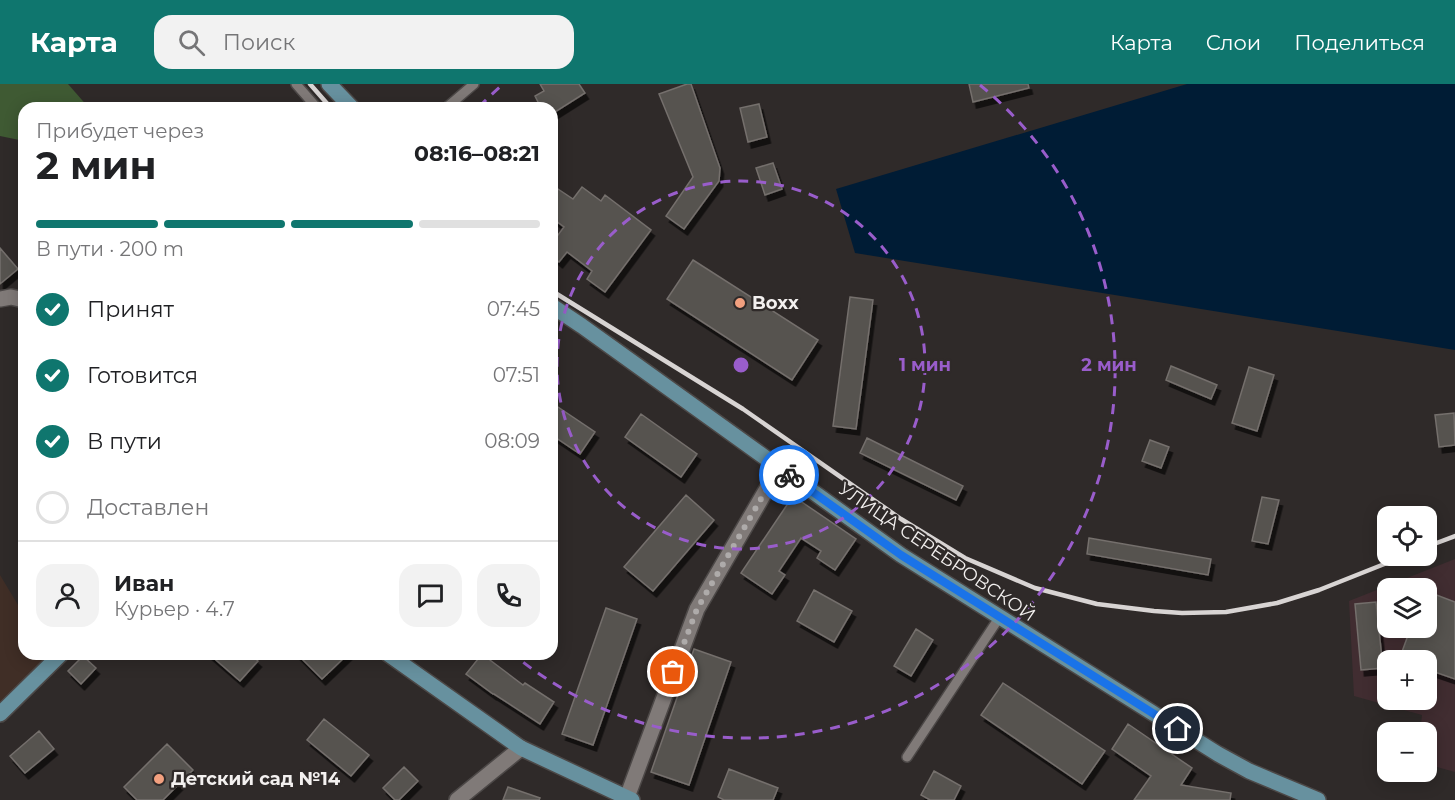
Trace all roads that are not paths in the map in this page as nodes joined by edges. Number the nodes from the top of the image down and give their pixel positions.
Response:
1 (296, 84) edge
2 (329, 84) edge
3 (474, 84) edge
4 (312, 102) edge
5 (346, 102) edge
6 (453, 102) edge
7 (18, 299) edge
8 (0, 300) edge
9 (558, 310) edge
10 (779, 468) junction
11 (999, 618) junction
12 (55, 660) edge
13 (396, 660) edge
14 (0, 714) edge
15 (521, 748) junction
16 (907, 757) dead end
17 (628, 799) edge
18 (457, 800) edge
19 (1318, 800) edge

1 - 4 lane
2 - 5 street
3 - 6 lane
7 - 8 street
9 - 10 street, УЛИЦА СЕРЕБРОВСКОЙ
10 - 11 street, УЛИЦА СЕРЕБРОВСКОЙ
10 - 17 street
11 - 16 lane
11 - 19 street, УЛИЦА СЕРЕБРОВСКОЙ
12 - 14 street
13 - 15 street
15 - 17 street
15 - 18 street

